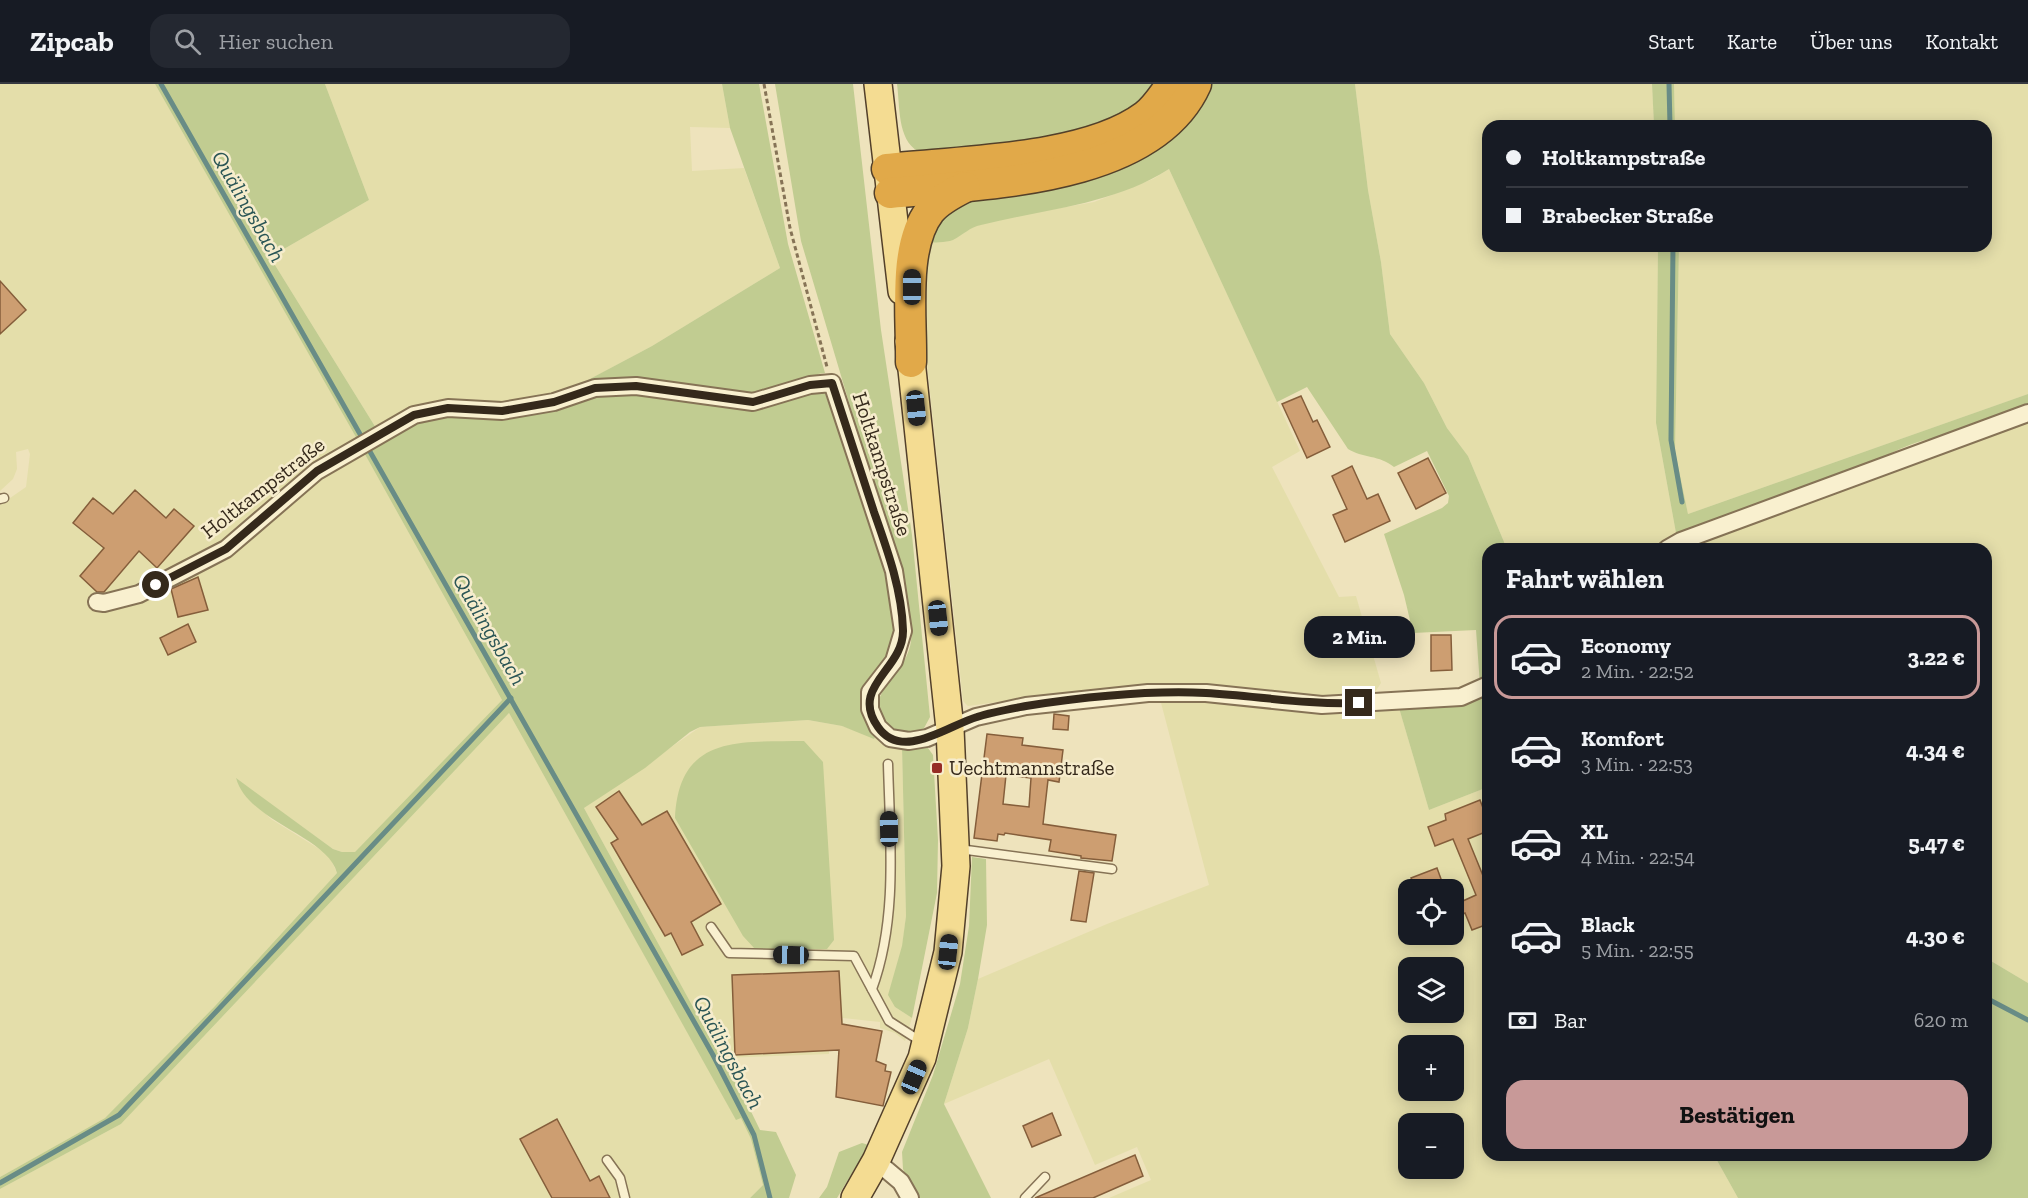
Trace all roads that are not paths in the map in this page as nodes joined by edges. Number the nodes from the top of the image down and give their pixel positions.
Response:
1 (878, 84) edge
2 (1172, 84) edge
3 (1196, 84) edge
4 (889, 181) junction
5 (967, 186) junction
6 (911, 362) junction
7 (2028, 413) edge
8 (1679, 543) edge
9 (97, 602) dead end
10 (1482, 688) edge
11 (950, 729) junction
12 (888, 764) dead end
13 (955, 848) junction
14 (1112, 869) dead end
15 (711, 927) dead end
16 (872, 989) junction
17 (925, 1043) junction
18 (607, 1160) dead end
19 (876, 1161) junction
20 (1045, 1177) dead end
21 (625, 1198) edge
22 (855, 1198) edge
23 (910, 1198) edge
24 (1025, 1198) edge

1 - 4 main road
2 - 4 highway
3 - 5 highway
4 - 5 highway
4 - 6 main road
5 - 6 highway
6 - 11 main road
7 - 8 street
9 - 11 street, Holtkampstraße
10 - 11 street
11 - 13 main road
12 - 16 lane
13 - 14 lane
13 - 17 main road
15 - 16 lane
16 - 17 lane
17 - 19 main road
18 - 21 lane
19 - 22 main road
19 - 23 street
20 - 24 lane

